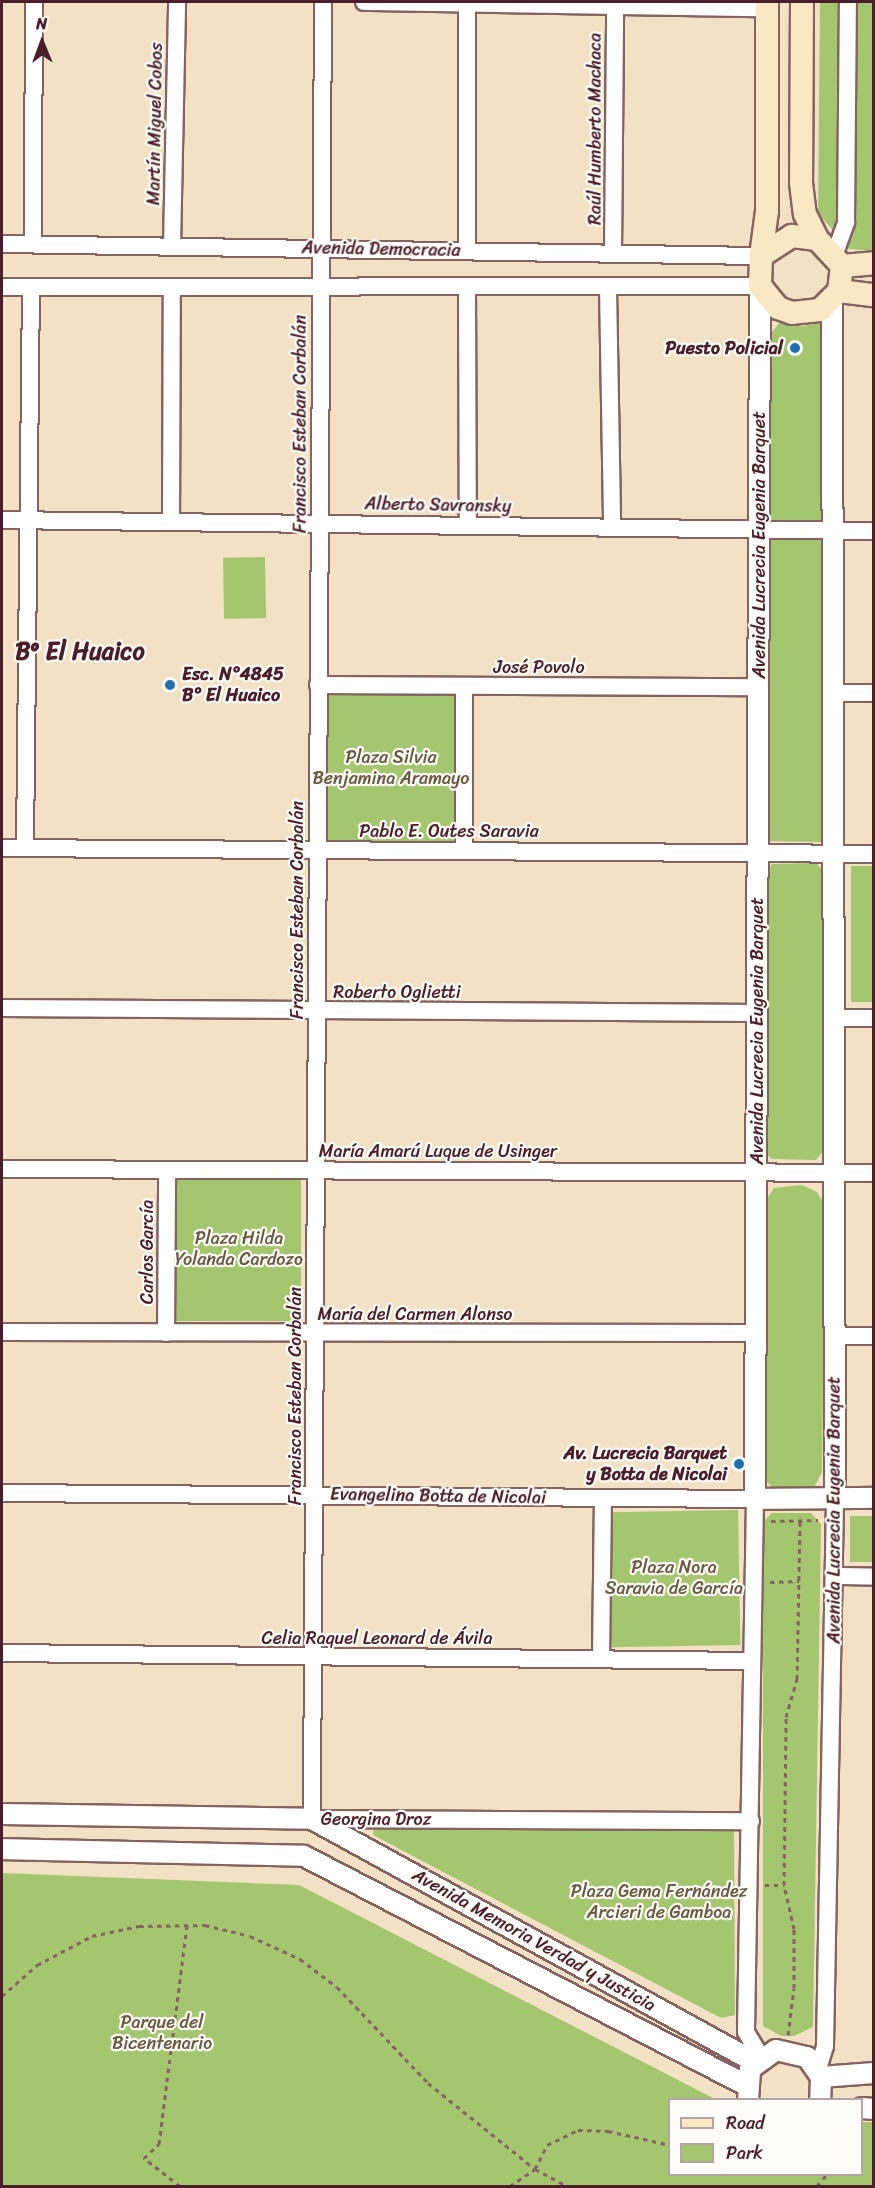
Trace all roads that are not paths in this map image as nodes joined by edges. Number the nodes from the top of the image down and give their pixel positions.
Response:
1 (34, 2) edge
2 (177, 2) edge
3 (323, 2) edge
4 (364, 2) edge
5 (802, 2) edge
6 (848, 2) edge
7 (467, 3) junction
8 (767, 5) edge
9 (615, 6) junction
10 (817, 239) junction
11 (2, 244) edge
12 (33, 244) junction
13 (172, 246) junction
14 (321, 249) junction
15 (467, 251) junction
16 (613, 253) junction
17 (761, 256) junction
18 (838, 260) junction
19 (873, 263) edge
20 (760, 286) junction
21 (2, 288) edge
22 (31, 288) junction
23 (172, 288) junction
24 (320, 288) junction
25 (467, 288) junction
26 (608, 288) junction
27 (873, 295) edge
28 (836, 296) junction
29 (2, 520) edge
30 (30, 521) junction
31 (171, 522) junction
32 (319, 524) junction
33 (468, 525) junction
34 (612, 527) junction
35 (758, 528) junction
36 (836, 530) junction
37 (873, 531) edge
38 (318, 685) junction
39 (464, 686) junction
40 (759, 687) junction
41 (837, 693) junction
42 (873, 693) edge
43 (2, 848) edge
44 (25, 848) junction
45 (317, 850) junction
46 (464, 851) junction
47 (757, 852) junction
48 (836, 853) junction
49 (873, 854) edge
50 (2, 1008) edge
51 (316, 1011) junction
52 (757, 1013) junction
53 (835, 1018) junction
54 (873, 1018) edge
55 (2, 1170) edge
56 (315, 1170) junction
57 (167, 1172) junction
58 (834, 1172) junction
59 (758, 1173) junction
60 (873, 1173) edge
61 (2, 1332) edge
62 (166, 1333) junction
63 (756, 1333) junction
64 (315, 1334) junction
65 (834, 1336) junction
66 (873, 1336) edge
67 (2, 1493) edge
68 (315, 1495) junction
69 (603, 1498) junction
70 (835, 1498) junction
71 (873, 1498) edge
72 (755, 1499) junction
73 (835, 1576) junction
74 (873, 1577) edge
75 (2, 1653) edge
76 (313, 1657) junction
77 (601, 1659) junction
78 (752, 1661) junction
79 (2, 1814) edge
80 (312, 1819) junction
81 (751, 1821) junction
82 (2, 1849) edge
83 (758, 2059) junction
84 (819, 2073) junction
85 (873, 2073) edge
86 (747, 2092) edge
87 (820, 2098) edge

1 - 12 street
2 - 13 street, Martín Miguel Cobos
3 - 14 street, Francisco Esteban Corbalán
4 - 7 street
5 - 10 main road
6 - 18 street
7 - 9 street
7 - 15 street
8 - 9 street
8 - 17 main road, Avenida Lucrecia Eugenia Barquet
9 - 16 street, Raúl Humberto Machaca
10 - 17 main road
10 - 18 main road
11 - 12 street, Avenida Democracia
12 - 13 street, Avenida Democracia
13 - 14 street, Avenida Democracia
14 - 15 street, Avenida Democracia
14 - 24 street, Francisco Esteban Corbalán
15 - 16 street, Avenida Democracia
16 - 17 street, Avenida Democracia
17 - 20 main road, Avenida Lucrecia Eugenia Barquet
18 - 19 main road
18 - 28 main road
20 - 26 street, Avenida Democracia
20 - 28 main road
20 - 35 street, Avenida Lucrecia Eugenia Barquet
21 - 22 street, Avenida Democracia
22 - 23 street, Avenida Democracia
22 - 30 street
23 - 24 street, Avenida Democracia
23 - 31 street
24 - 25 street, Avenida Democracia
24 - 32 street, Francisco Esteban Corbalán
25 - 26 street, Avenida Democracia
25 - 33 street
26 - 34 street
27 - 28 main road
28 - 36 street, Avenida Lucrecia Eugenia Barquet
29 - 30 street, Alberto Savransky
30 - 31 street, Alberto Savransky
30 - 44 street
31 - 32 street, Alberto Savransky
32 - 33 street, Alberto Savransky
32 - 38 street, Francisco Esteban Corbalán
33 - 34 street, Alberto Savransky
34 - 35 street, Alberto Savransky
35 - 36 street, Alberto Savransky
35 - 40 street, Avenida Lucrecia Eugenia Barquet
36 - 37 street, Alberto Savransky
36 - 41 street, Avenida Lucrecia Eugenia Barquet
38 - 39 street, José Povolo
38 - 45 street, Francisco Esteban Corbalán
39 - 40 street, José Povolo
39 - 46 street
40 - 47 street, Avenida Lucrecia Eugenia Barquet
41 - 42 street
41 - 48 street, Avenida Lucrecia Eugenia Barquet
43 - 44 street, Pablo E. Outes Saravia
44 - 45 street, Pablo E. Outes Saravia
45 - 46 street, Pablo E. Outes Saravia
45 - 51 street, Francisco Esteban Corbalán
46 - 47 street, Pablo E. Outes Saravia
47 - 48 street, Pablo E. Outes Saravia
47 - 52 street, Avenida Lucrecia Eugenia Barquet
48 - 49 street, Pablo E. Outes Saravia
48 - 53 street, Avenida Lucrecia Eugenia Barquet
50 - 51 street, Roberto Oglietti
51 - 52 street, Roberto Oglietti
51 - 56 street, Francisco Esteban Corbalán
52 - 59 street, Avenida Lucrecia Eugenia Barquet
53 - 54 street
53 - 58 street, Avenida Lucrecia Eugenia Barquet
55 - 57 street, María Amarú Luque de Usinger
56 - 57 street, María Amarú Luque de Usinger
56 - 59 street, María Amarú Luque de Usinger
56 - 64 street, Francisco Esteban Corbalán
57 - 62 street, Carlos García
58 - 59 street, María Amarú Luque de Usinger
58 - 60 street, María Amarú Luque de Usinger
58 - 65 street, Avenida Lucrecia Eugenia Barquet
59 - 63 street, Avenida Lucrecia Eugenia Barquet
61 - 62 street, María del Carmen Alonso
62 - 64 street, María del Carmen Alonso
63 - 64 street, María del Carmen Alonso
63 - 72 street, Avenida Lucrecia Eugenia Barquet
64 - 68 street, Francisco Esteban Corbalán
65 - 66 street
65 - 70 street, Avenida Lucrecia Eugenia Barquet
67 - 68 street, Evangelina Botta de Nicolai
68 - 69 street, Evangelina Botta de Nicolai
68 - 76 street, Francisco Esteban Corbalán
69 - 72 street, Evangelina Botta de Nicolai
69 - 77 street
70 - 71 street, Evangelina Botta de Nicolai
70 - 72 street, Evangelina Botta de Nicolai
70 - 73 street, Avenida Lucrecia Eugenia Barquet
72 - 78 street, Avenida Lucrecia Eugenia Barquet
73 - 74 street
73 - 84 street, Avenida Lucrecia Eugenia Barquet
75 - 76 street, Celia Raquel Leonard de Ávila
76 - 77 street, Celia Raquel Leonard de Ávila
76 - 80 street, Francisco Esteban Corbalán
77 - 78 street, Celia Raquel Leonard de Ávila
78 - 81 street, Avenida Lucrecia Eugenia Barquet
79 - 80 street, Georgina Droz
80 - 81 street, Georgina Droz
80 - 83 street, Avenida Memoria Verdad y Justicia
81 - 83 street, Avenida Lucrecia Eugenia Barquet
82 - 86 street, Avenida Memoria Verdad y Justicia
83 - 84 street
83 - 86 street, Avenida Memoria Verdad y Justicia
84 - 85 street
84 - 87 street

